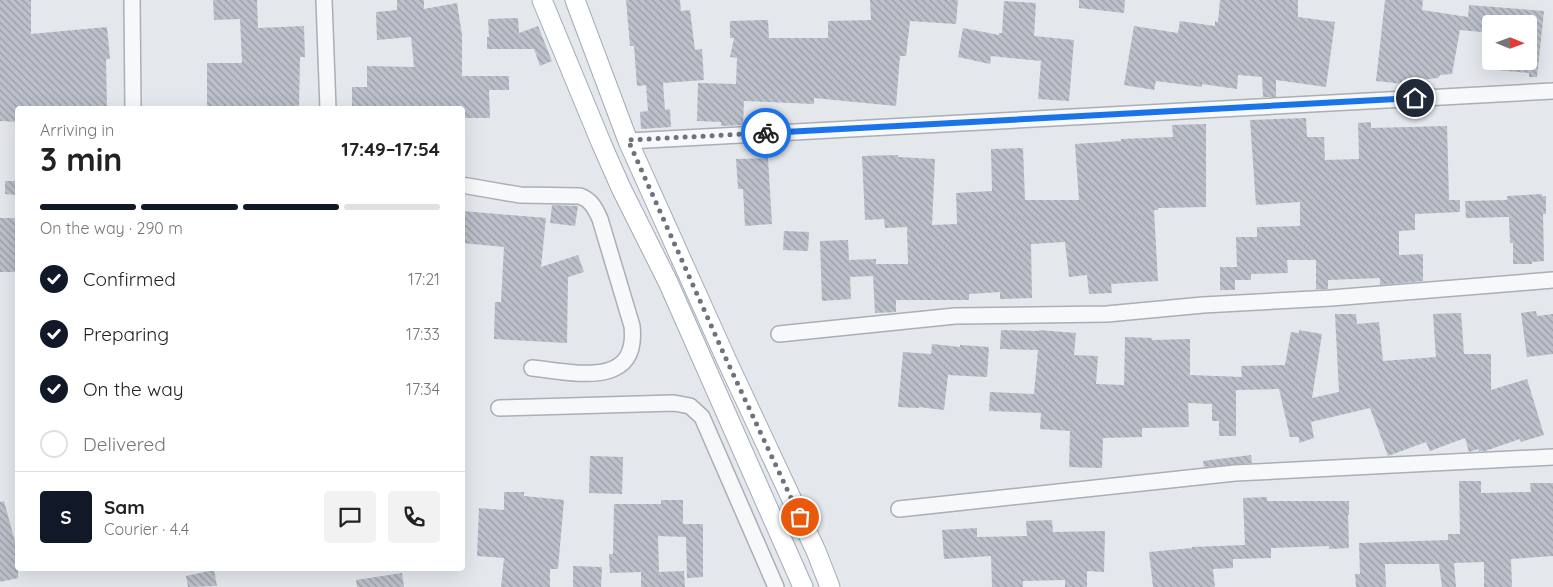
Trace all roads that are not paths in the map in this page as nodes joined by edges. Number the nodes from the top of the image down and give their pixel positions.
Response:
1 (132, 0) edge
2 (324, 0) edge
3 (542, 0) edge
4 (575, 0) edge
5 (1553, 91) edge
6 (133, 106) edge
7 (328, 106) edge
8 (628, 140) junction
9 (465, 186) edge
10 (1553, 280) edge
11 (779, 334) dead end
12 (532, 368) dead end
13 (499, 408) dead end
14 (1553, 457) edge
15 (899, 509) dead end
16 (776, 587) edge
17 (803, 587) edge
18 (830, 587) edge

1 - 6 street
2 - 7 street
3 - 17 main road
4 - 8 main road
5 - 8 street
8 - 18 main road
9 - 12 street
10 - 11 street
13 - 16 street
14 - 15 street

